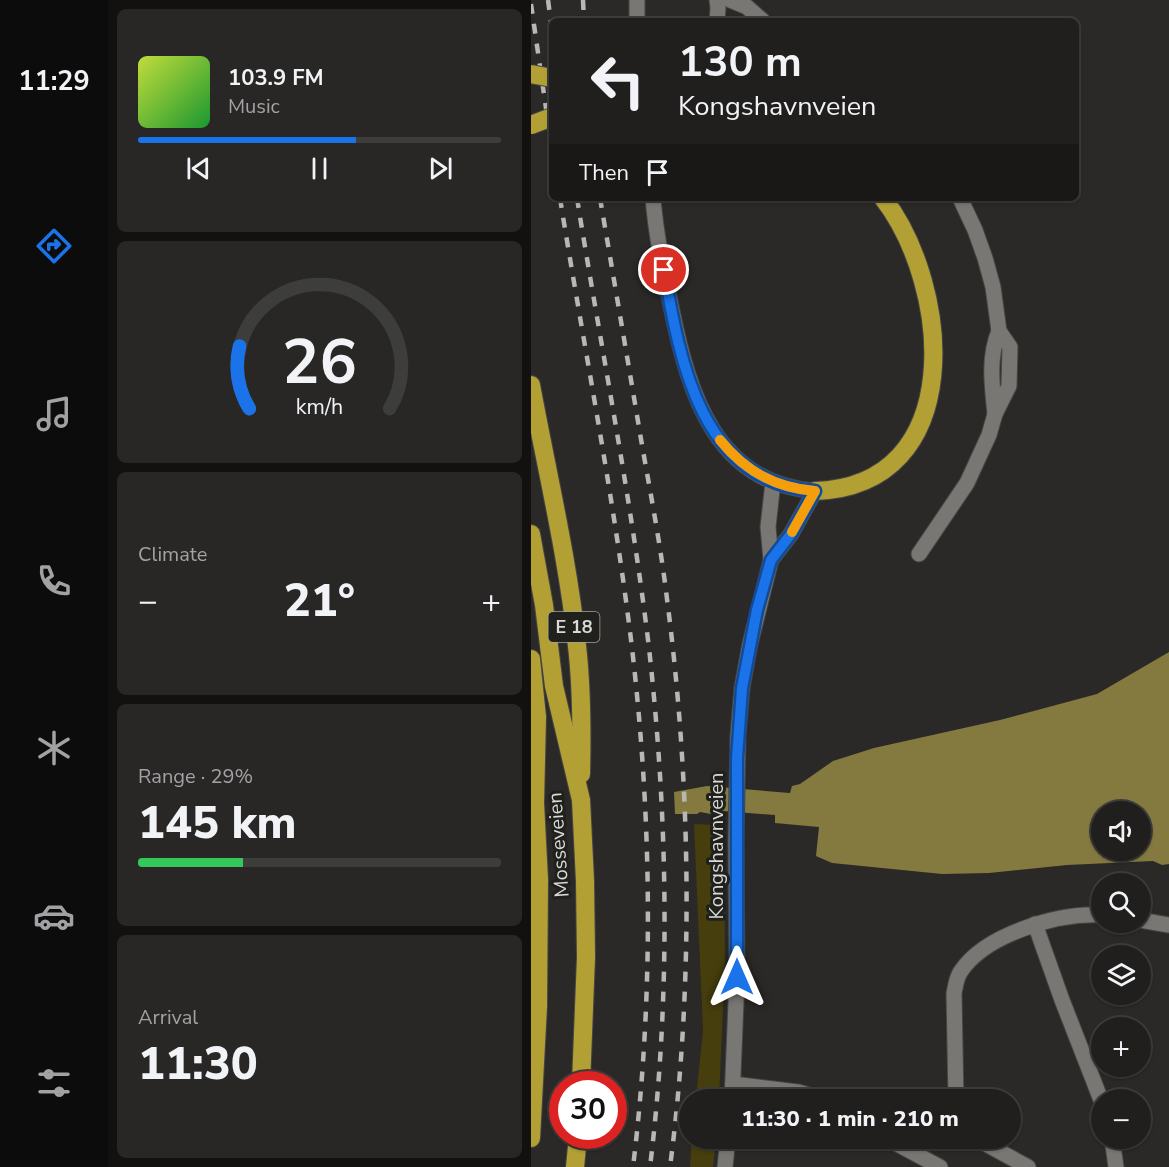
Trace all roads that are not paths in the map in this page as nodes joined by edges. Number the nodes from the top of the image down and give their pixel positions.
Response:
1 (717, 0) edge
2 (730, 0) edge
3 (635, 1) edge
4 (637, 18) edge
5 (717, 18) edge
6 (760, 18) edge
7 (531, 74) edge
8 (549, 77) edge
9 (549, 118) edge
10 (531, 125) edge
11 (653, 201) edge
12 (885, 201) edge
13 (961, 201) edge
14 (531, 385) edge
15 (773, 482) junction
16 (815, 491) junction
17 (531, 534) edge
18 (918, 554) dead end
19 (771, 560) junction
20 (531, 659) edge
21 (533, 795) edge
22 (581, 800) junction
23 (1091, 915) edge
24 (1151, 922) edge
25 (1035, 924) junction
26 (1169, 925) edge
27 (581, 1071) edge
28 (733, 1084) junction
29 (733, 1089) edge
30 (774, 1089) edge
31 (956, 1089) edge
32 (1097, 1089) edge
33 (531, 1138) edge
34 (577, 1149) edge
35 (727, 1149) edge
36 (906, 1149) edge
37 (995, 1149) edge
38 (1114, 1149) edge
39 (575, 1167) edge
40 (725, 1167) edge
41 (940, 1167) edge
42 (1027, 1167) edge
43 (1116, 1167) edge

1 - 5 street
2 - 6 street
3 - 4 street
7 - 8 highway, bridge
9 - 10 highway, bridge
11 - 15 street
12 - 16 highway
13 - 18 street
14 - 22 highway, E 18
15 - 16 street
15 - 19 street, Kongshavnveien
16 - 19 street, Kongshavnveien
17 - 22 highway, Mosseveien / E 18
19 - 28 street, Kongshavnveien
20 - 21 highway, Mosseveien / E 18
21 - 33 highway, Mosseveien / E 18
22 - 27 highway, Mosseveien / E 18
23 - 25 street
24 - 26 street
25 - 31 street
25 - 32 street
28 - 29 street, Kongshavnveien
28 - 30 street
34 - 39 highway
35 - 40 street
36 - 41 street
37 - 42 street
38 - 43 street

